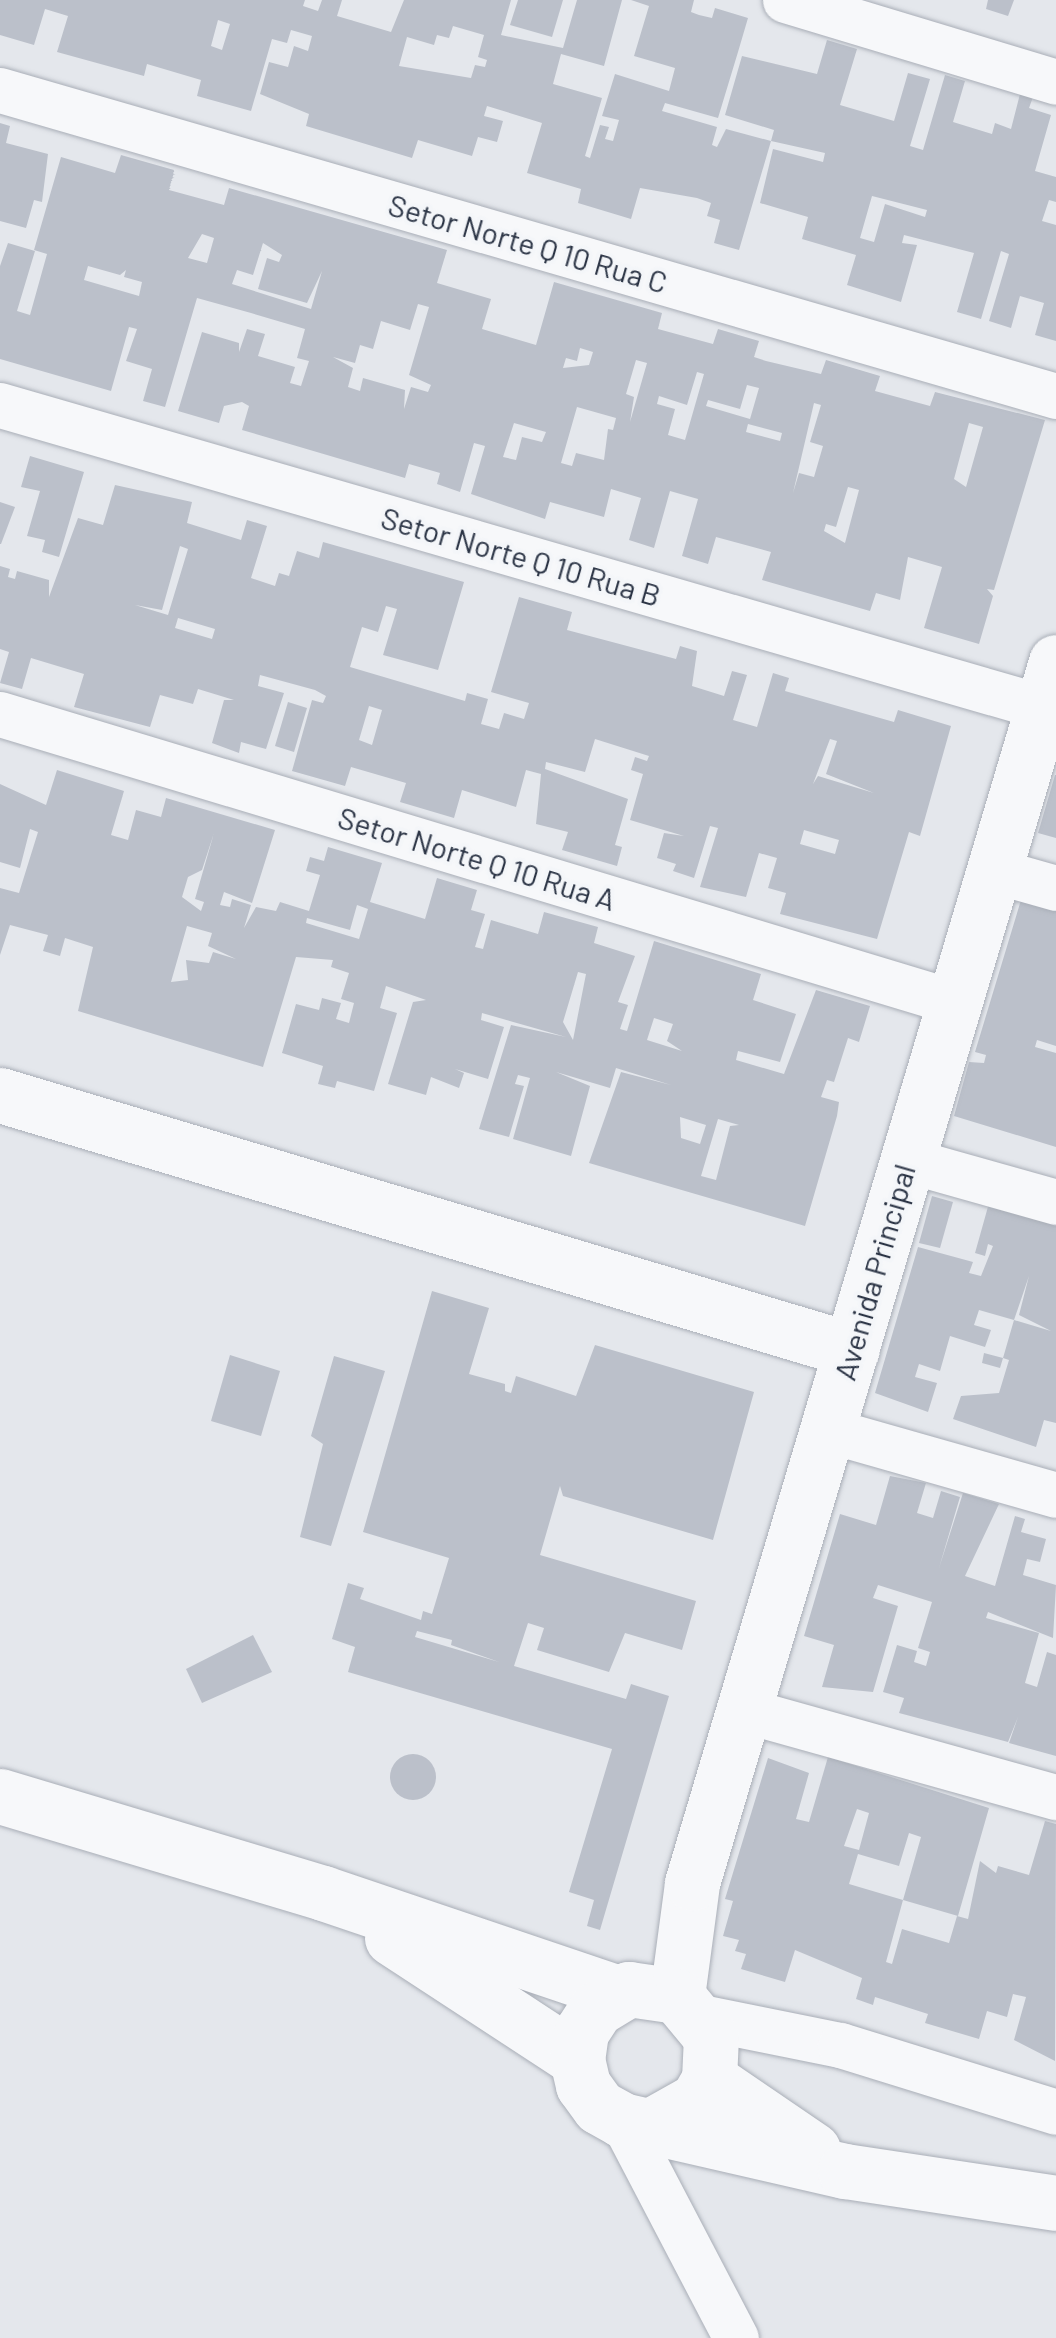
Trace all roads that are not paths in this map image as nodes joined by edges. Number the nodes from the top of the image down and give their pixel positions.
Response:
1 (786, 0) edge
2 (1056, 82) edge
3 (0, 90) edge
4 (1056, 396) edge
5 (0, 406) edge
6 (1049, 685) edge
7 (0, 714) edge
8 (992, 870) junction
9 (1056, 888) edge
10 (954, 1002) junction
11 (0, 1095) edge
12 (907, 1160) junction
13 (1056, 1202) edge
14 (852, 1350) junction
15 (828, 1430) junction
16 (1056, 1494) edge
17 (747, 1710) junction
18 (0, 1796) edge
19 (1056, 1797) edge
20 (323, 1892) junction
21 (675, 2022) junction
22 (577, 2060) junction
23 (1056, 2112) edge
24 (638, 2122) junction
25 (845, 2171) junction
26 (1056, 2203) edge
27 (736, 2338) edge

1 - 2 street
3 - 4 street, Setor Norte Q 10 Rua C
5 - 6 street, Setor Norte Q 10 Rua B
6 - 8 street, Avenida Principal
7 - 10 street, Setor Norte Q 10 Rua A
8 - 9 street
8 - 10 street, Avenida Principal
10 - 12 street, Avenida Principal
11 - 14 street
12 - 13 street
12 - 14 street, Avenida Principal
14 - 15 street, Avenida Principal
15 - 16 street
15 - 17 street, Avenida Principal
17 - 19 street
17 - 21 street, Avenida Principal
18 - 20 street
20 - 21 street
20 - 22 street
21 - 22 street, Avenida Principal
21 - 23 street
21 - 24 street, Avenida Principal
21 - 25 street
22 - 24 street
24 - 25 street
24 - 27 street
25 - 26 street

